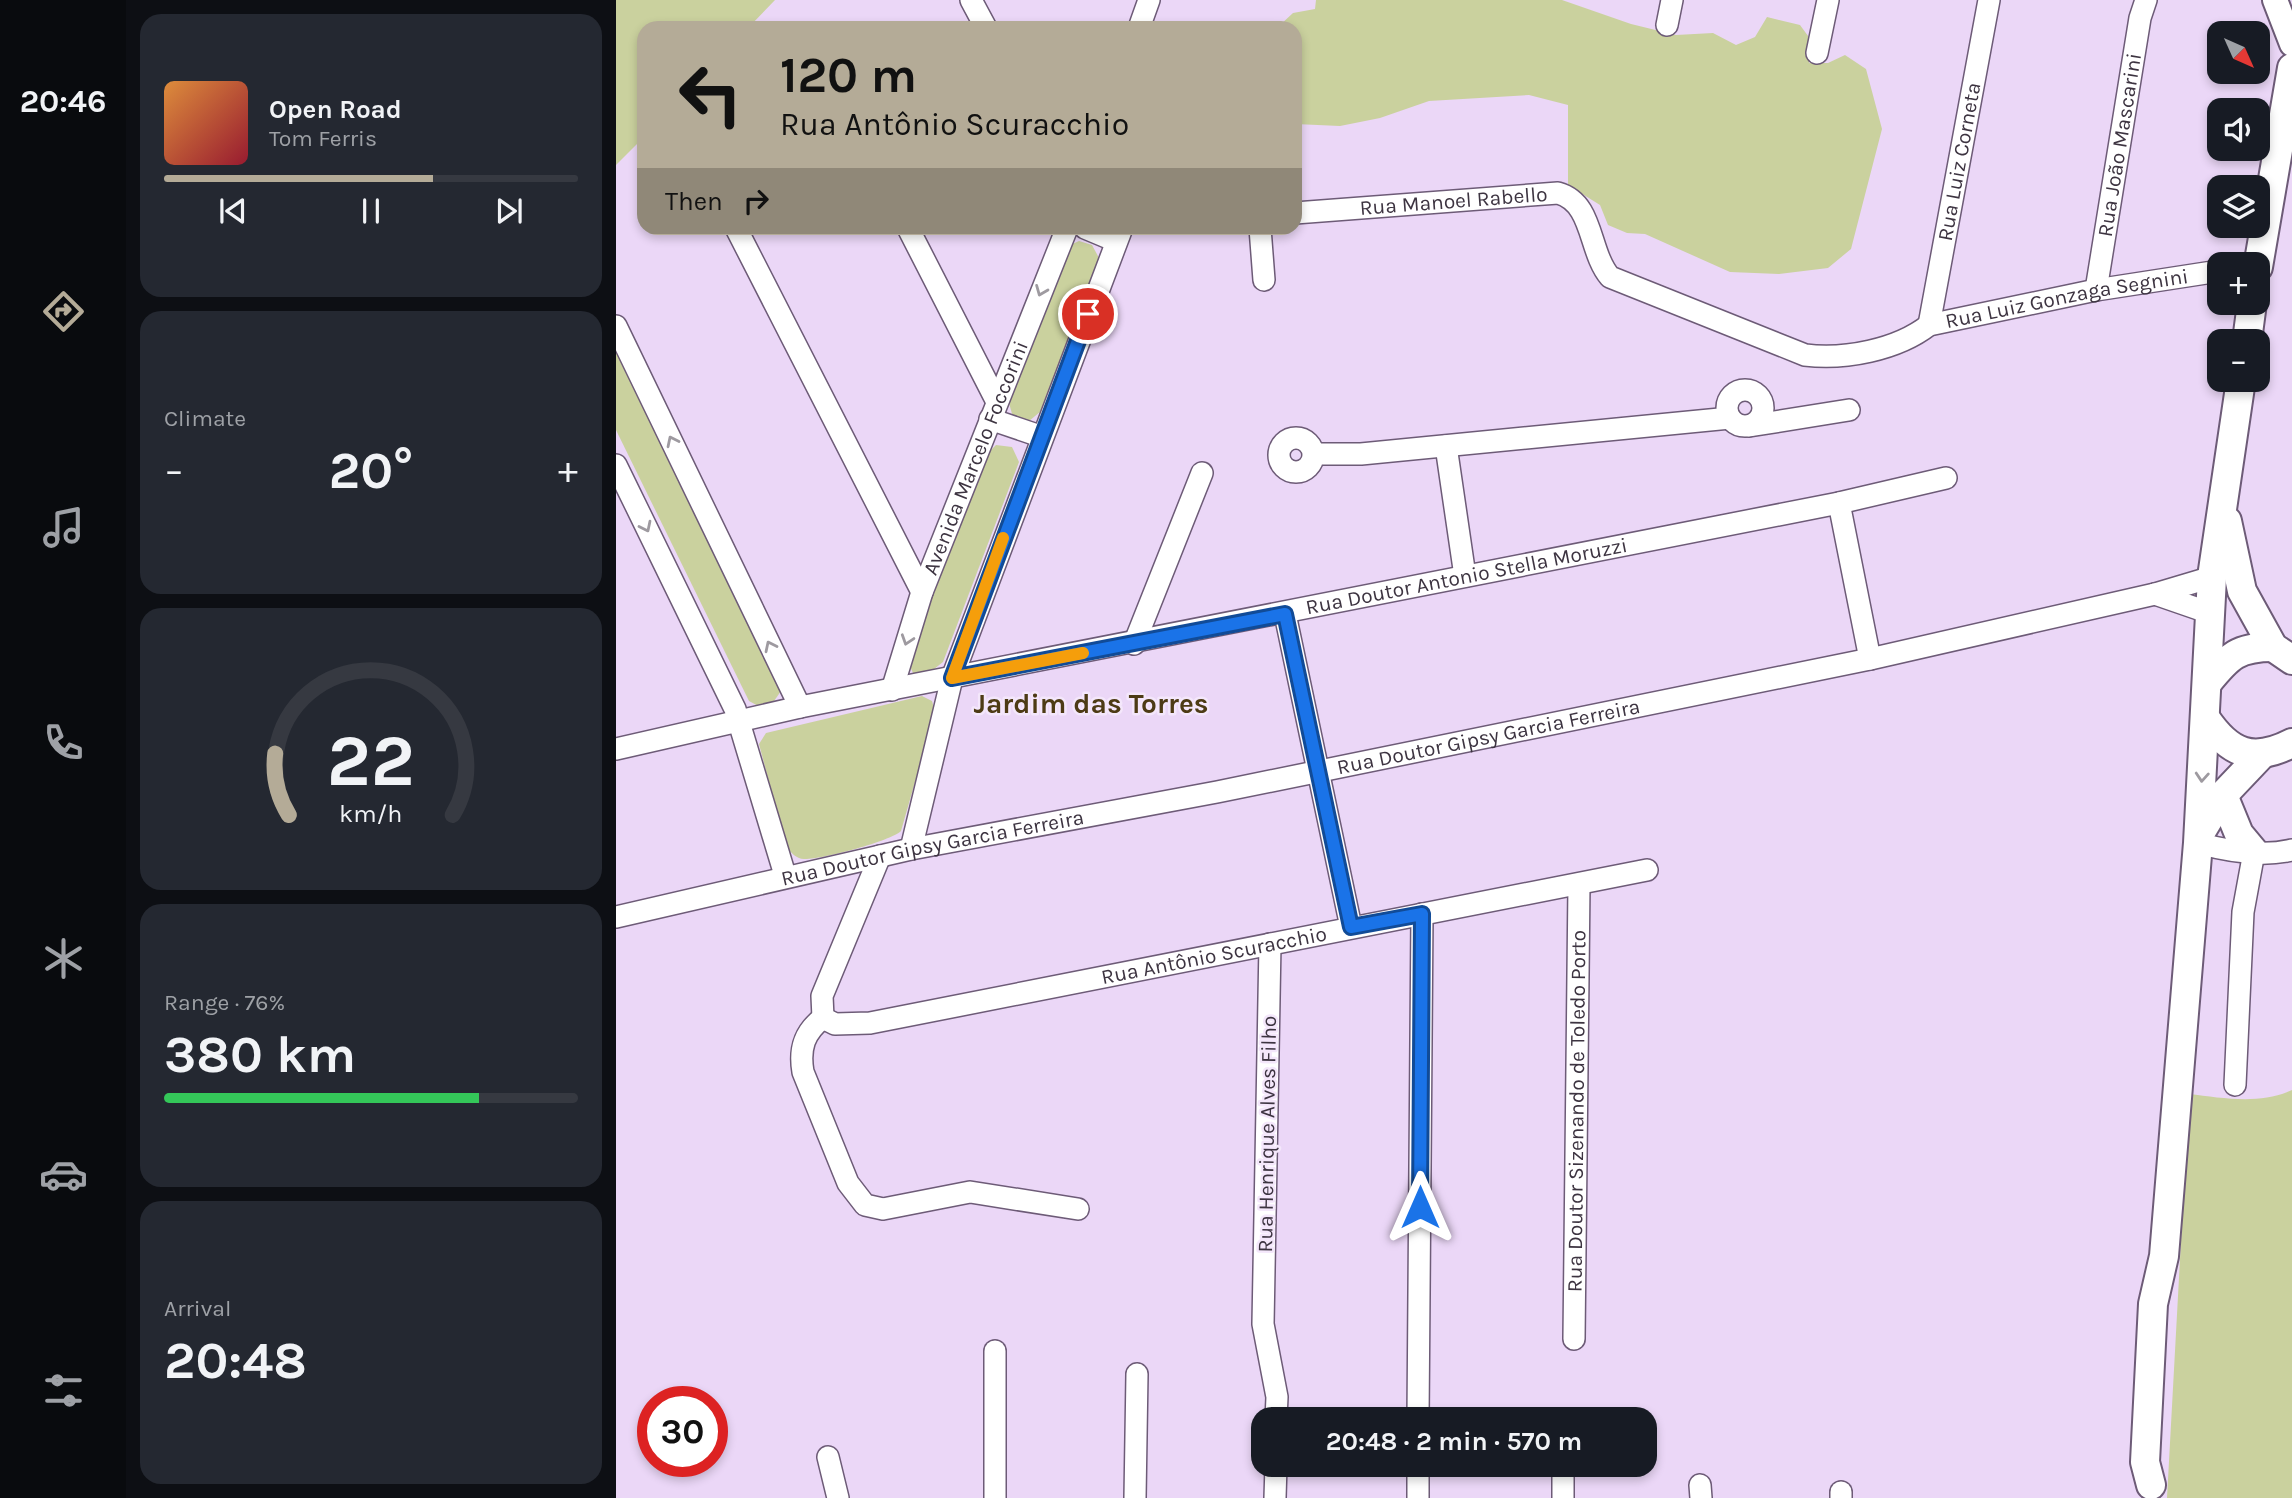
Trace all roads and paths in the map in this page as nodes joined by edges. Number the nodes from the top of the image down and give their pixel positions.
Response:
1 (971, 0) edge
2 (1149, 0) edge
3 (1672, 0) edge
4 (1828, 0) edge
5 (1989, 0) edge
6 (2146, 0) edge
7 (2275, 0) edge
8 (982, 21) edge
9 (1142, 21) edge
10 (1667, 25) dead end
11 (2292, 44) edge
12 (1816, 53) dead end
13 (2292, 68) edge
14 (1302, 212) edge
15 (740, 235) edge
16 (911, 235) edge
17 (1064, 235) edge
18 (1119, 235) edge
19 (1261, 235) edge
20 (2260, 252) edge
21 (2207, 273) edge
22 (1264, 280) dead end
23 (2096, 290) junction
24 (1928, 325) junction
25 (616, 326) edge
26 (1839, 356) joint
27 (2239, 392) edge
28 (1756, 394) junction
29 (993, 410) junction
30 (1849, 410) dead end
31 (1801, 417) junction
32 (1740, 422) junction
33 (1040, 436) junction
34 (1453, 445) junction
35 (1314, 454) dead end
36 (616, 466) edge
37 (1202, 473) dead end
38 (1946, 478) dead end
39 (1839, 503) junction
40 (2223, 505) junction
41 (1472, 574) junction
42 (2212, 577) junction
43 (2242, 591) junction
44 (922, 592) junction
45 (2155, 594) junction
46 (2210, 613) junction
47 (1285, 614) junction
48 (1134, 644) junction
49 (2282, 654) edge
50 (1870, 659) junction
51 (952, 678) junction
52 (2208, 682) junction
53 (892, 690) junction
54 (800, 708) junction
55 (2206, 719) junction
56 (740, 721) junction
57 (2292, 743) edge
58 (616, 750) edge
59 (2261, 755) junction
60 (1316, 771) junction
61 (2223, 795) junction
62 (2198, 839) junction
63 (911, 849) junction
64 (2275, 852) edge
65 (880, 856) junction
66 (1647, 870) dead end
67 (2292, 871) edge
68 (785, 875) junction
69 (1579, 884) junction
70 (1422, 914) junction
71 (616, 917) edge
72 (1351, 927) junction
73 (1270, 944) junction
74 (823, 1018) junction
75 (2235, 1084) dead end
76 (1077, 1209) dead end
77 (1574, 1339) dead end
78 (995, 1351) dead end
79 (1136, 1374) dead end
80 (1276, 1407) edge
81 (1418, 1407) edge
82 (828, 1457) dead end
83 (1276, 1477) edge
84 (1418, 1477) edge
85 (1563, 1477) edge
86 (2151, 1492) edge
87 (838, 1498) edge
88 (995, 1498) edge
89 (1135, 1498) edge
90 (1275, 1498) edge
91 (1418, 1498) edge
92 (1563, 1498) edge

1 - 8 street
2 - 9 street
3 - 10 street
4 - 12 street
5 - 24 street, Rua Luiz Corneta
6 - 23 street, Rua João Mascarini
7 - 11 street
13 - 20 main road
14 - 26 street, Rua Manoel Rabello
15 - 44 street
16 - 29 street
17 -> 29 street, Avenida Marcelo Foccorini
18 - 33 street
19 - 22 street
21 - 23 street, Rua Luiz Gonzaga Segnini
23 - 24 street, Rua Luiz Gonzaga Segnini
24 - 26 street, Rua Luiz Gonzaga Segnini
54 -> 25 street
27 - 40 main road
28 - 31 street
28 - 32 street
28 - 32 street
29 - 33 street
29 - 44 street, Avenida Marcelo Foccorini
30 - 31 street
31 - 32 street
32 - 34 street
33 - 51 street
34 - 35 street
34 - 41 street
36 -> 56 street
37 - 48 street
38 - 39 street, Rua Doutor Antonio Stella Moruzzi
39 - 41 street, Rua Doutor Antonio Stella Moruzzi
39 - 50 street
40 - 42 main road
40 - 43 main road
41 - 47 street, Rua Doutor Antonio Stella Moruzzi
42 - 43 main road
42 - 45 street, Rua Doutor Gipsy Garcia Ferreira
42 - 46 main road
43 - 49 main road
44 -> 53 street, Avenida Marcelo Foccorini
45 - 46 street
45 - 50 street, Rua Doutor Gipsy Garcia Ferreira
46 - 52 main road
47 - 48 street, Rua Doutor Antonio Stella Moruzzi
47 - 60 street
48 - 51 street, Rua Doutor Antonio Stella Moruzzi
49 - 52 main road
50 - 60 street, Rua Doutor Gipsy Garcia Ferreira
51 - 53 street, Rua Doutor Antonio Stella Moruzzi
51 - 63 street
52 - 55 main road
53 - 54 street, Rua Doutor Antonio Stella Moruzzi
54 - 56 street, Rua Doutor Antonio Stella Moruzzi
55 - 59 main road
55 -> 62 main road
56 - 58 street, Rua Doutor Antonio Stella Moruzzi
56 - 68 street
57 - 59 main road
59 - 61 main road
60 - 63 street, Rua Doutor Gipsy Garcia Ferreira
60 - 72 street
61 - 62 main road
61 - 64 main road
62 - 64 street
62 - 86 main road
63 - 65 street, Rua Doutor Gipsy Garcia Ferreira
64 - 67 street
64 - 75 street
65 - 68 street, Rua Doutor Gipsy Garcia Ferreira
65 - 74 street
66 - 69 street, Rua Antônio Scuracchio
68 - 71 street, Rua Doutor Gipsy Garcia Ferreira
69 - 70 street, Rua Antônio Scuracchio
69 - 77 street, Rua Doutor Sizenando de Toledo Porto
70 - 72 street, Rua Antônio Scuracchio
70 - 81 street
72 - 73 street, Rua Antônio Scuracchio
73 - 74 street, Rua Antônio Scuracchio
73 - 80 street, Rua Henrique Alves Filho
74 - 76 street
78 - 88 street
79 - 89 street
82 - 87 street
83 - 90 street
84 - 91 street
85 - 92 street

